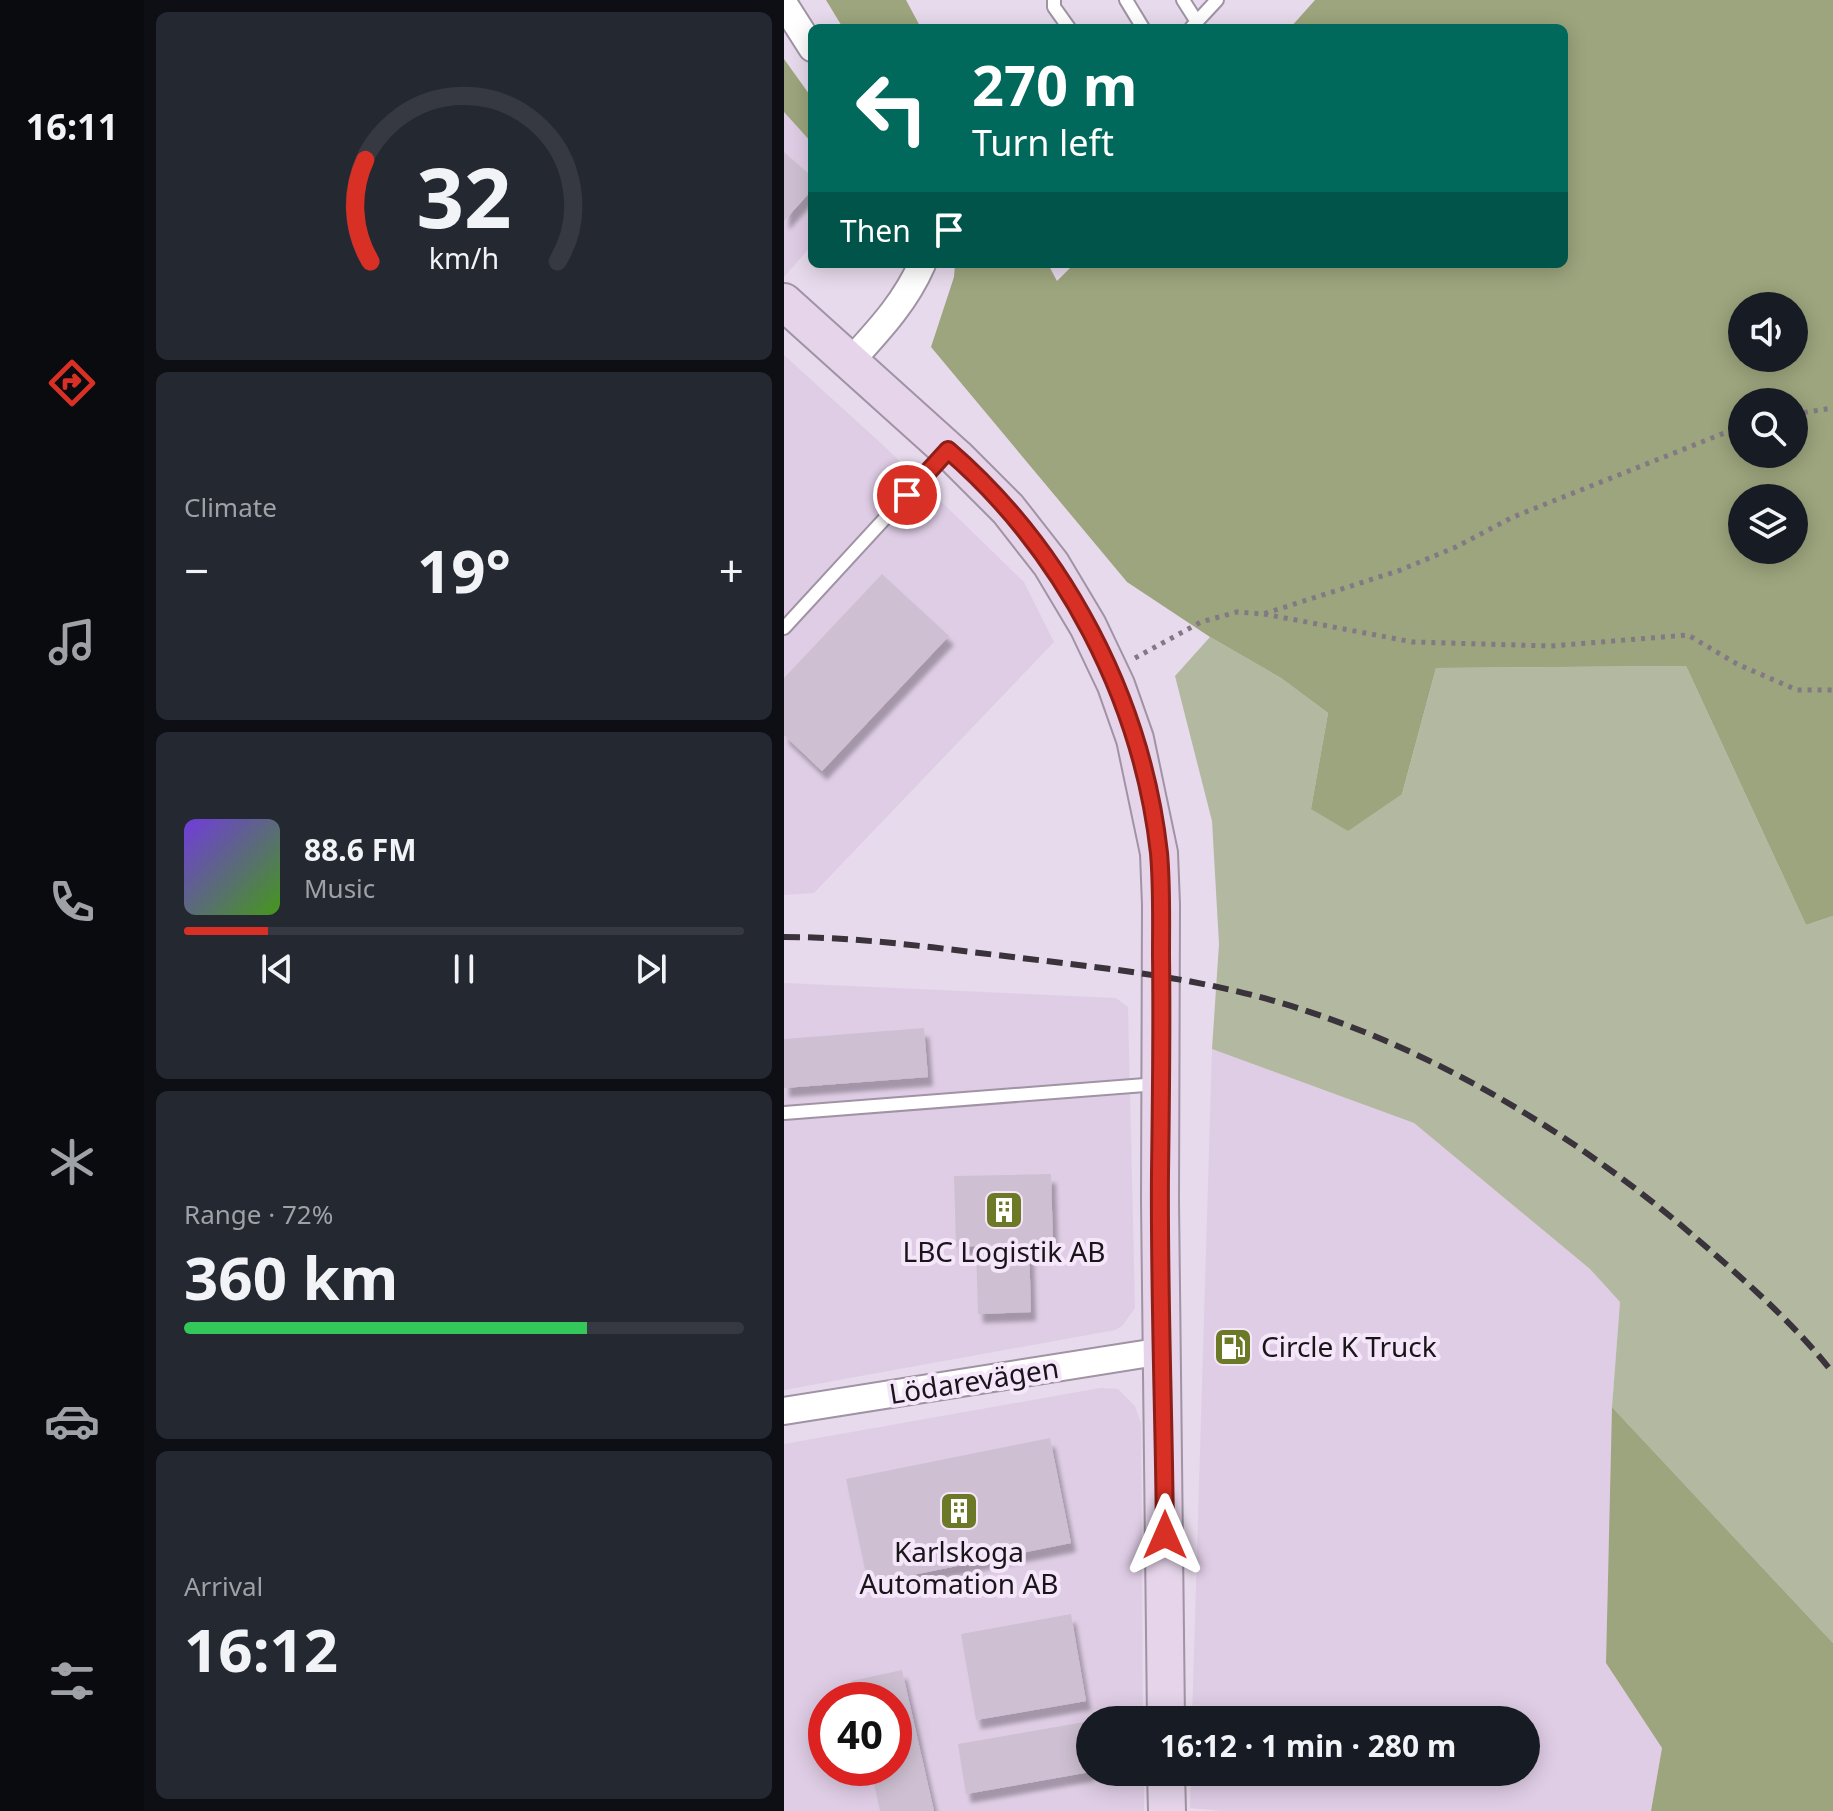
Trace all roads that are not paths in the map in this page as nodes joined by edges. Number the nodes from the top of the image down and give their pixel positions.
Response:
1 (1054, 0) edge
2 (1126, 0) edge
3 (1183, 0) edge
4 (1217, 0) edge
5 (784, 4) edge
6 (1066, 24) edge
7 (1141, 24) edge
8 (1194, 24) edge
9 (1195, 24) edge
10 (808, 42) edge
11 (920, 268) edge
12 (784, 302) edge
13 (850, 362) junction
14 (948, 450) junction
15 (784, 628) edge
16 (1161, 1084) junction
17 (784, 1113) edge
18 (1163, 1351) junction
19 (784, 1411) edge
20 (1166, 1706) edge
21 (1166, 1786) edge
22 (1167, 1811) edge

1 - 6 lane
2 - 7 lane
3 - 8 lane
4 - 9 lane
5 - 10 street
11 - 13 street
12 - 13 street
13 - 14 street
14 - 15 lane
14 - 16 street
16 - 17 lane
16 - 18 street
18 - 19 street, Lödarevägen
18 - 20 street
21 - 22 street

